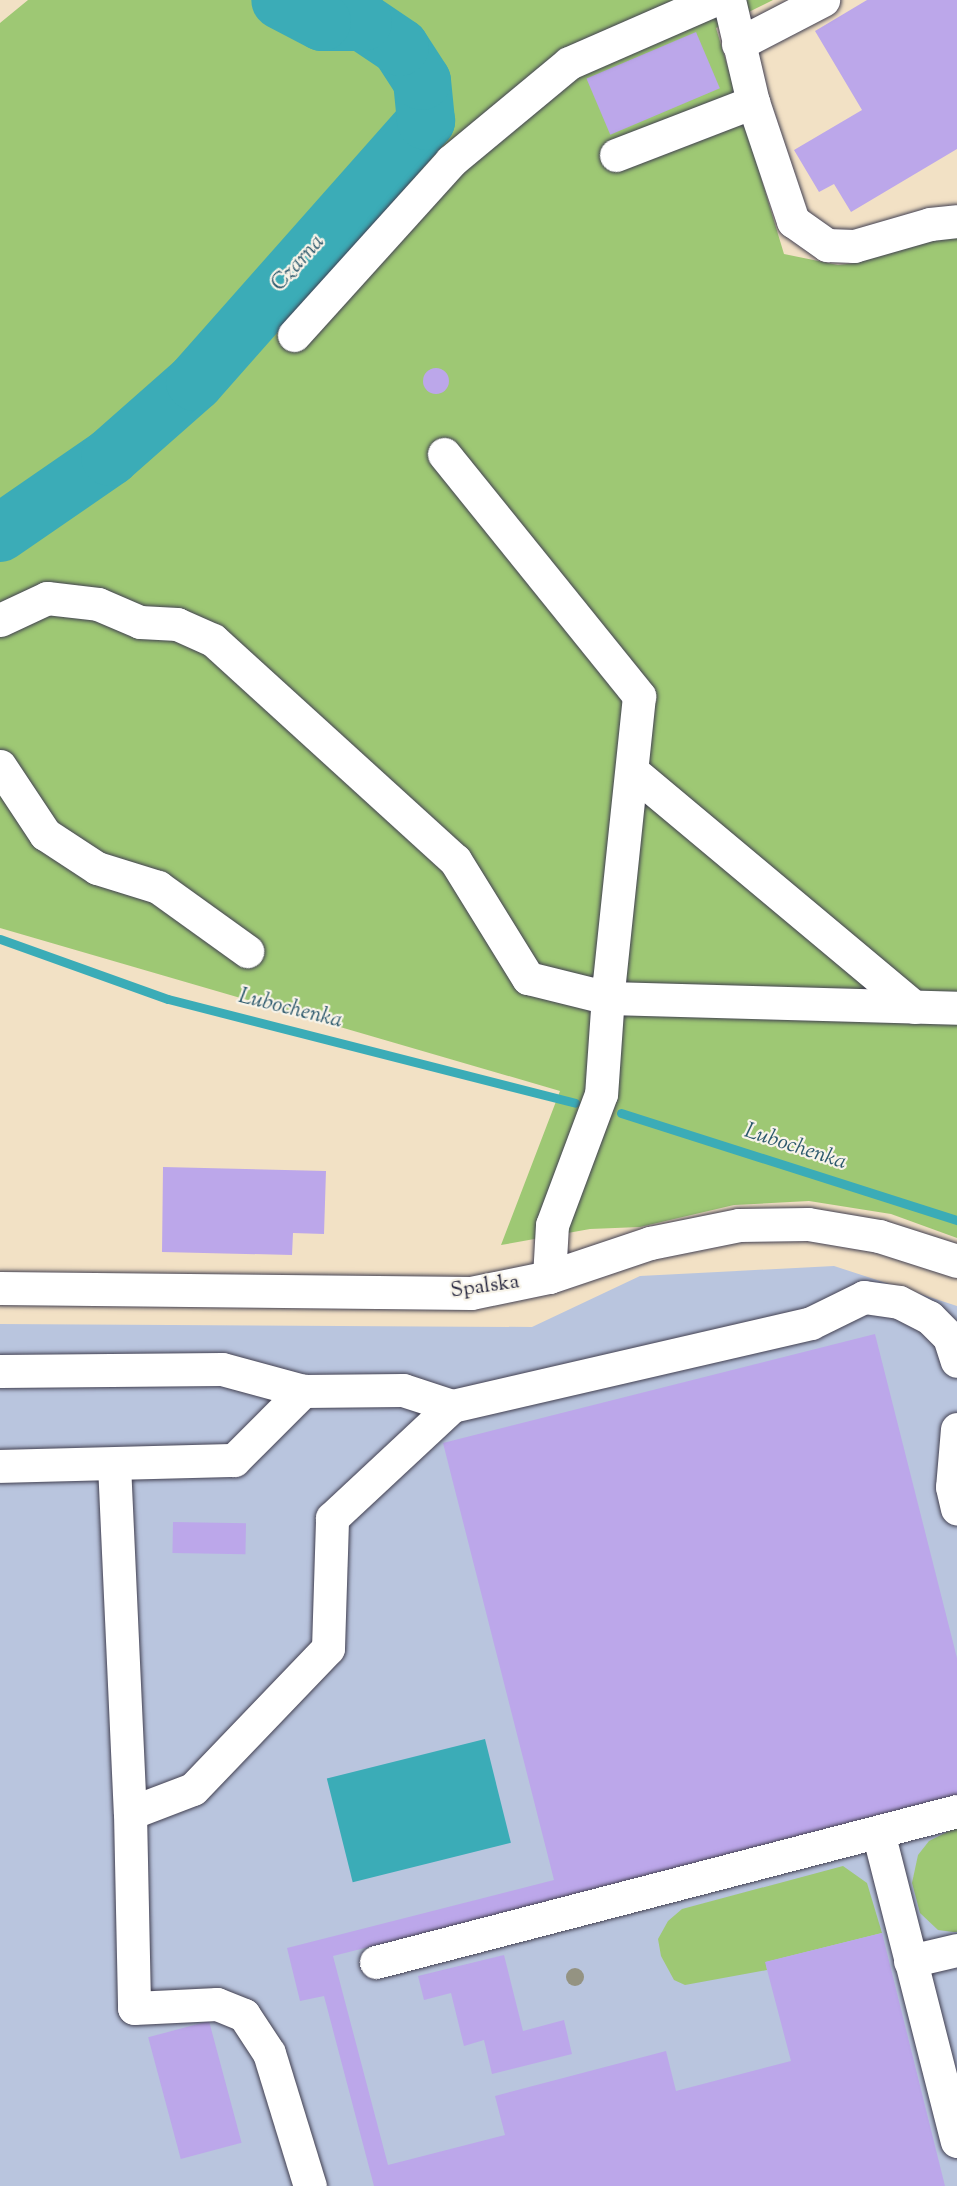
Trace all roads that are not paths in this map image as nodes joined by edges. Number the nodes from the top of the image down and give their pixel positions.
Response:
1 (713, 0) edge
2 (729, 0) edge
3 (823, 0) edge
4 (738, 44) junction
5 (753, 102) junction
6 (616, 155) dead end
7 (957, 221) edge
8 (294, 335) dead end
9 (444, 454) dead end
10 (0, 620) edge
11 (0, 766) edge
12 (632, 771) junction
13 (247, 951) dead end
14 (609, 998) junction
15 (914, 1007) junction
16 (957, 1008) edge
17 (957, 1261) edge
18 (549, 1278) junction
19 (0, 1288) edge
20 (957, 1361) edge
21 (0, 1371) edge
22 (303, 1391) junction
23 (452, 1406) junction
24 (957, 1429) edge
25 (114, 1464) junction
26 (0, 1466) edge
27 (957, 1508) edge
28 (957, 1811) edge
29 (130, 1813) junction
30 (878, 1832) junction
31 (957, 1950) edge
32 (910, 1961) junction
33 (376, 1962) dead end
34 (957, 2140) edge
35 (310, 2186) edge

1 - 8 lane
2 - 4 lane
3 - 4 lane
4 - 5 lane
5 - 6 lane
5 - 7 lane
9 - 12 lane
10 - 14 lane
11 - 13 lane
12 - 14 lane
12 - 15 lane
14 - 15 lane
14 - 18 lane
15 - 16 lane
17 - 18 lane, Spalska
18 - 19 lane, Spalska
20 - 23 lane
21 - 22 lane
22 - 23 lane
22 - 25 lane
23 - 29 lane
24 - 27 lane
25 - 26 lane
25 - 29 lane
28 - 30 lane
29 - 35 lane
30 - 32 lane
30 - 33 lane
31 - 32 lane
32 - 34 lane

